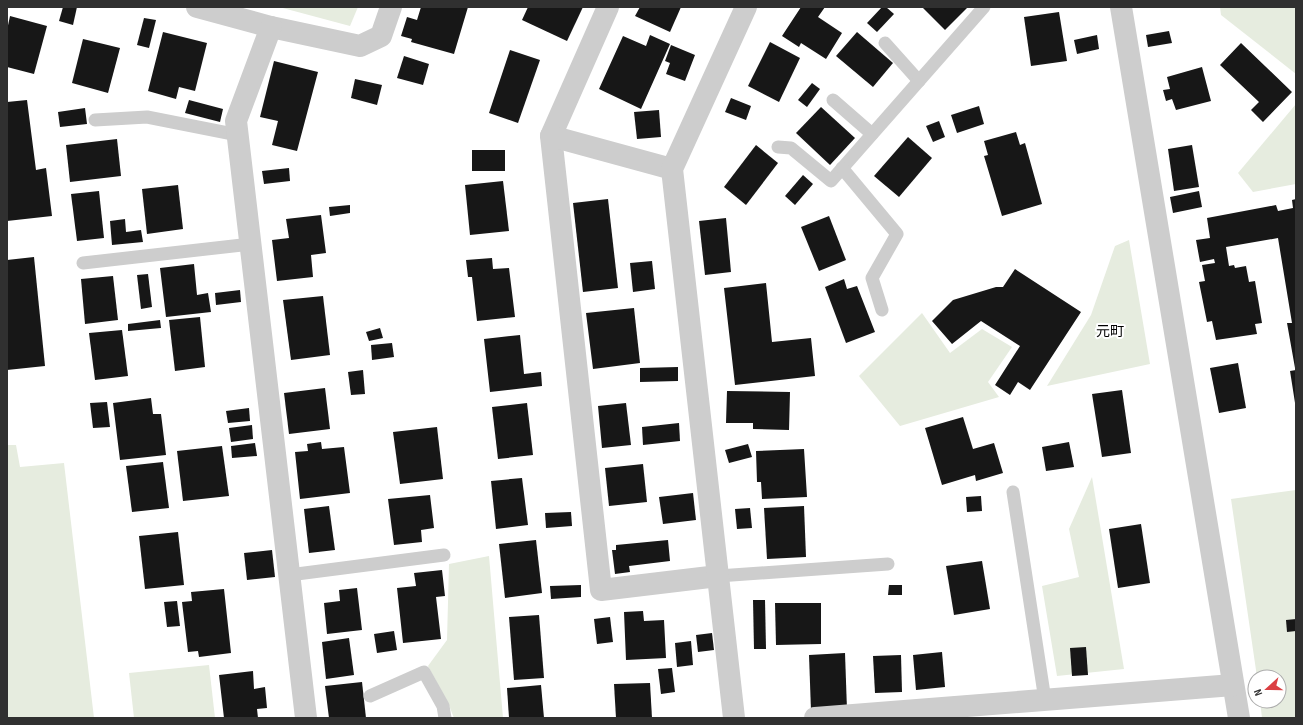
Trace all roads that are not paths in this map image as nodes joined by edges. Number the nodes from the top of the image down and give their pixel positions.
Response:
1 (197, 7) edge
2 (391, 7) edge
3 (608, 7) edge
4 (746, 7) edge
5 (984, 7) edge
6 (1121, 7) edge
7 (272, 27) junction
8 (885, 42) dead end
9 (919, 81) junction
10 (833, 100) dead end
11 (95, 120) dead end
12 (238, 134) junction
13 (872, 134) junction
14 (551, 136) junction
15 (778, 147) dead end
16 (842, 168) junction
17 (672, 169) junction
18 (251, 244) junction
19 (83, 263) dead end
20 (882, 310) dead end
21 (1013, 492) dead end
22 (444, 555) dead end
23 (888, 564) dead end
24 (289, 575) junction
25 (718, 576) junction
26 (1233, 685) junction
27 (370, 696) dead end
28 (1045, 700) junction
29 (306, 718) edge
30 (445, 718) edge
31 (734, 718) edge
32 (815, 718) edge
33 (1239, 718) edge

1 - 7 street
2 - 7 street
3 - 14 street
4 - 17 street
5 - 9 lane
6 - 26 street
7 - 12 street
8 - 9 lane
9 - 13 lane
10 - 13 lane
11 - 12 lane
12 - 18 street
13 - 16 lane
14 - 17 street
14 - 25 street
15 - 16 lane
16 - 20 lane
17 - 25 street
18 - 19 lane
18 - 24 street
21 - 28 lane
22 - 24 lane
23 - 25 lane
24 - 29 street
25 - 31 street
26 - 28 street
26 - 33 street
27 - 30 lane
28 - 32 street

